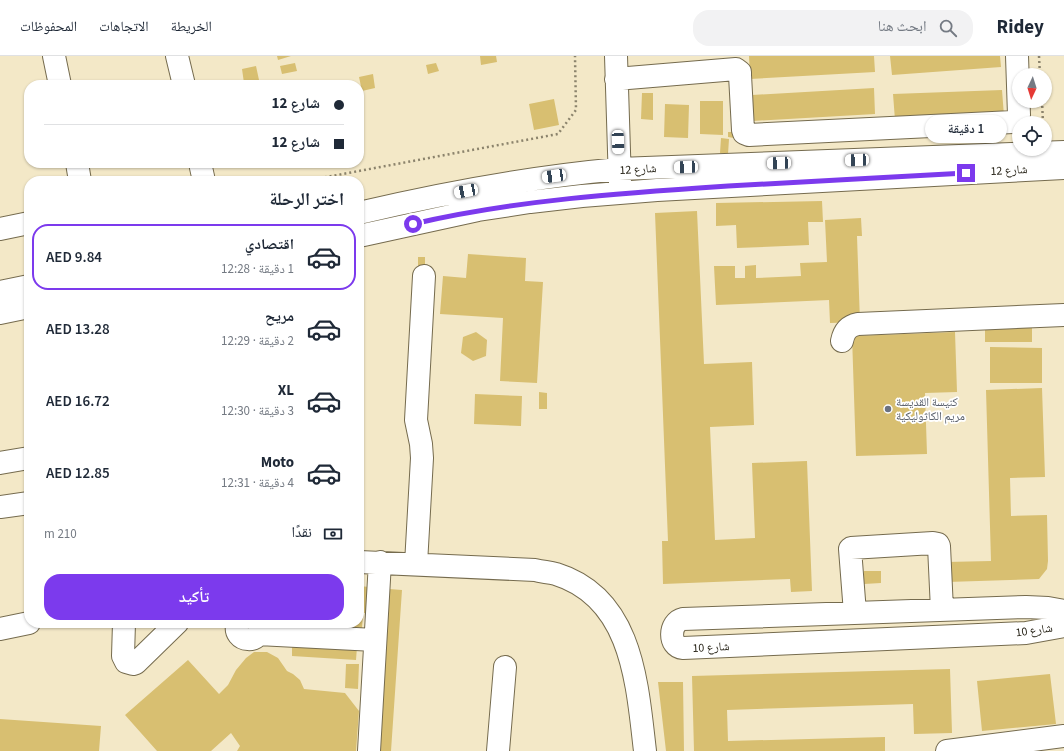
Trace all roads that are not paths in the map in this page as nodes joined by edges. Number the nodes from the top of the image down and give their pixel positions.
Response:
1 (54, 56) edge
2 (177, 56) edge
3 (616, 56) edge
4 (1017, 56) edge
5 (616, 79) junction
6 (59, 80) edge
7 (183, 80) edge
8 (1064, 152) edge
9 (1064, 168) edge
10 (619, 169) junction
11 (620, 193) junction
12 (364, 212) edge
13 (24, 224) edge
14 (0, 229) edge
15 (364, 235) edge
16 (424, 276) dead end
17 (24, 287) edge
18 (0, 292) edge
19 (24, 308) edge
20 (0, 313) edge
21 (1064, 315) edge
22 (842, 341) dead end
23 (24, 459) edge
24 (0, 464) edge
25 (24, 504) edge
26 (0, 507) edge
27 (369, 562) edge
28 (416, 564) junction
29 (1056, 609) edge
30 (942, 610) junction
31 (855, 613) junction
32 (24, 624) edge
33 (124, 628) edge
34 (172, 628) edge
35 (237, 628) edge
36 (1056, 628) edge
37 (0, 629) edge
38 (259, 629) edge
39 (375, 640) junction
40 (505, 666) dead end
41 (1064, 736) edge
42 (369, 751) edge
43 (498, 751) edge
44 (645, 751) edge
45 (947, 751) edge

1 - 6 street
2 - 7 street
3 - 5 street
4 - 5 street
5 - 10 street
8 - 10 street, شارع 12
9 - 11 street, شارع 12
10 - 11 street
10 - 12 street, شارع 12
11 - 15 street, شارع 12
13 - 14 street
16 - 28 street
17 - 18 street
19 - 20 street
21 - 22 street
23 - 24 street
25 - 26 street
27 - 28 street
27 - 39 street
28 - 44 street
29 - 30 street, شارع 10
29 - 36 street
30 - 31 street, شارع 10
30 - 31 street
31 - 36 street, شارع 10
32 - 37 street
33 - 34 street
35 - 38 street
38 - 39 street
39 - 42 street
40 - 43 street
41 - 45 street

